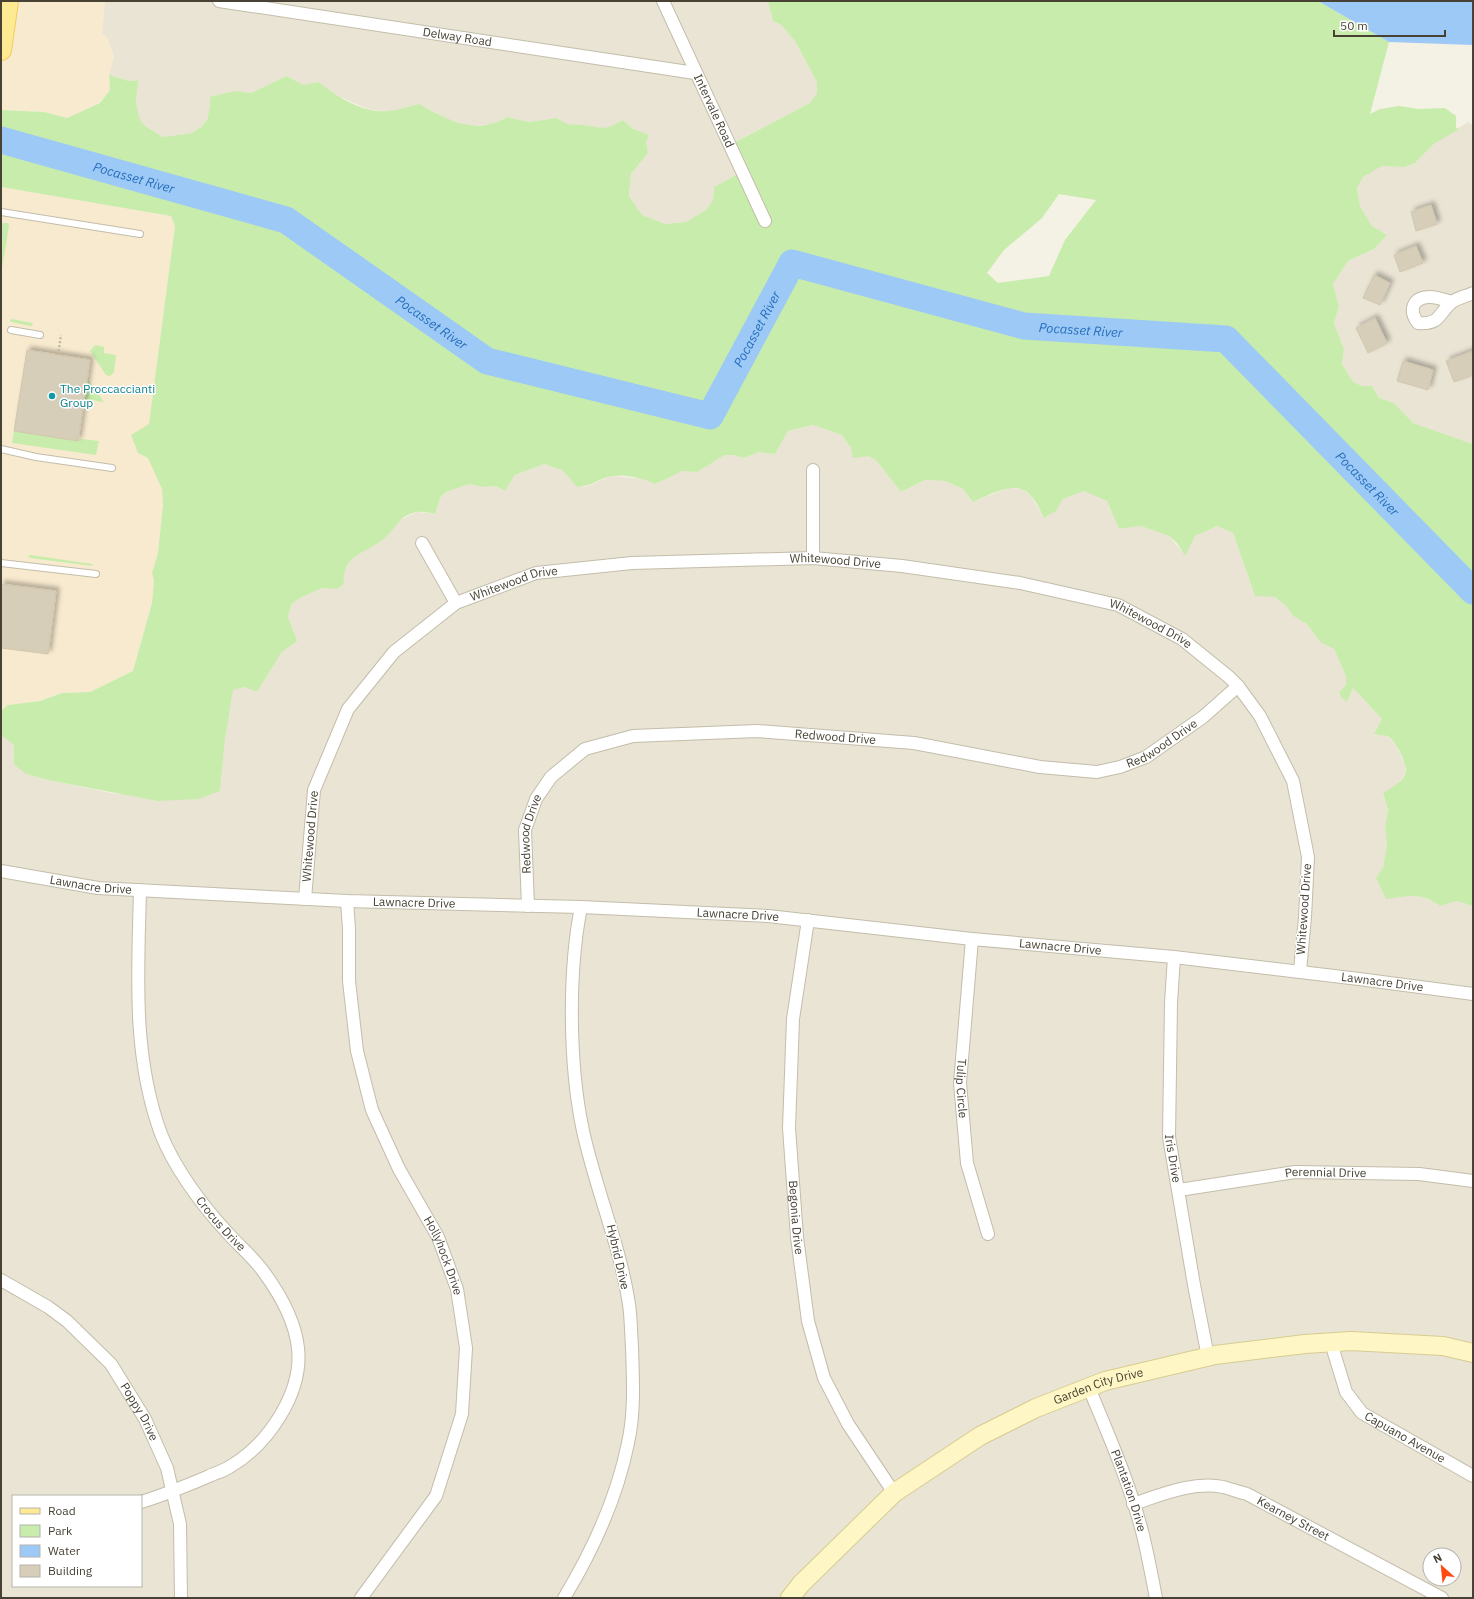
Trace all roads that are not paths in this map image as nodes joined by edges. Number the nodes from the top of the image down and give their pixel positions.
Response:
1 (8, 1) edge
2 (219, 1) edge
3 (663, 1) edge
4 (1, 50) edge
5 (695, 73) junction
6 (1, 212) edge
7 (765, 221) dead end
8 (140, 234) dead end
9 (1473, 293) edge
10 (1452, 302) dead end
11 (11, 330) dead end
12 (40, 335) dead end
13 (1, 449) edge
14 (112, 468) dead end
15 (813, 470) dead end
16 (422, 543) dead end
17 (813, 558) junction
18 (1, 563) edge
19 (96, 574) dead end
20 (456, 603) junction
21 (1238, 686) junction
22 (1, 871) edge
23 (140, 890) junction
24 (305, 899) junction
25 (347, 901) junction
26 (528, 906) junction
27 (581, 907) junction
28 (808, 920) junction
29 (972, 939) junction
30 (1174, 957) junction
31 (1300, 971) junction
32 (1473, 994) edge
33 (1473, 1180) edge
34 (1179, 1190) junction
35 (988, 1234) dead end
36 (1, 1280) edge
37 (1331, 1343) junction
38 (1473, 1352) edge
39 (1208, 1357) junction
40 (1090, 1388) junction
41 (1473, 1476) edge
42 (173, 1492) junction
43 (894, 1492) junction
44 (142, 1502) edge
45 (1133, 1504) junction
46 (181, 1598) edge
47 (361, 1598) edge
48 (564, 1598) edge
49 (790, 1598) edge
50 (1156, 1598) edge
51 (1442, 1598) edge

1 - 4 main road
2 - 5 street, Delway Road
3 - 5 street, Intervale Road
5 - 7 street, Intervale Road
6 - 8 lane
9 - 10 street
11 - 12 lane
13 - 14 lane
15 - 17 street
16 - 20 street
17 - 20 street, Whitewood Drive
17 - 21 street, Whitewood Drive
18 - 19 lane
20 - 24 street, Whitewood Drive
21 - 26 street, Redwood Drive
21 - 31 street, Whitewood Drive
22 - 23 street, Lawnacre Drive
23 - 24 street, Lawnacre Drive
23 - 42 street, Crocus Drive
24 - 25 street, Lawnacre Drive
25 - 26 street, Lawnacre Drive
25 - 47 street, Hollyhock Drive
26 - 27 street, Lawnacre Drive
27 - 28 street, Lawnacre Drive
27 - 48 street, Hybrid Drive
28 - 29 street, Lawnacre Drive
28 - 43 street, Begonia Drive
29 - 30 street, Lawnacre Drive
29 - 35 street, Tulip Circle
30 - 31 street, Lawnacre Drive
30 - 34 street, Iris Drive
31 - 32 street, Lawnacre Drive
33 - 34 street, Perennial Drive
34 - 39 street, Iris Drive
36 - 42 street, Poppy Drive
37 - 38 street, Garden City Drive
37 - 39 street, Garden City Drive
37 - 41 street, Capuano Avenue
39 - 40 street, Garden City Drive
40 - 43 street, Garden City Drive
40 - 45 street, Plantation Drive
42 - 44 street, Crocus Drive
42 - 46 street, Poppy Drive
43 - 49 street, Garden City Drive
45 - 50 street, Plantation Drive
45 - 51 street, Kearney Street

